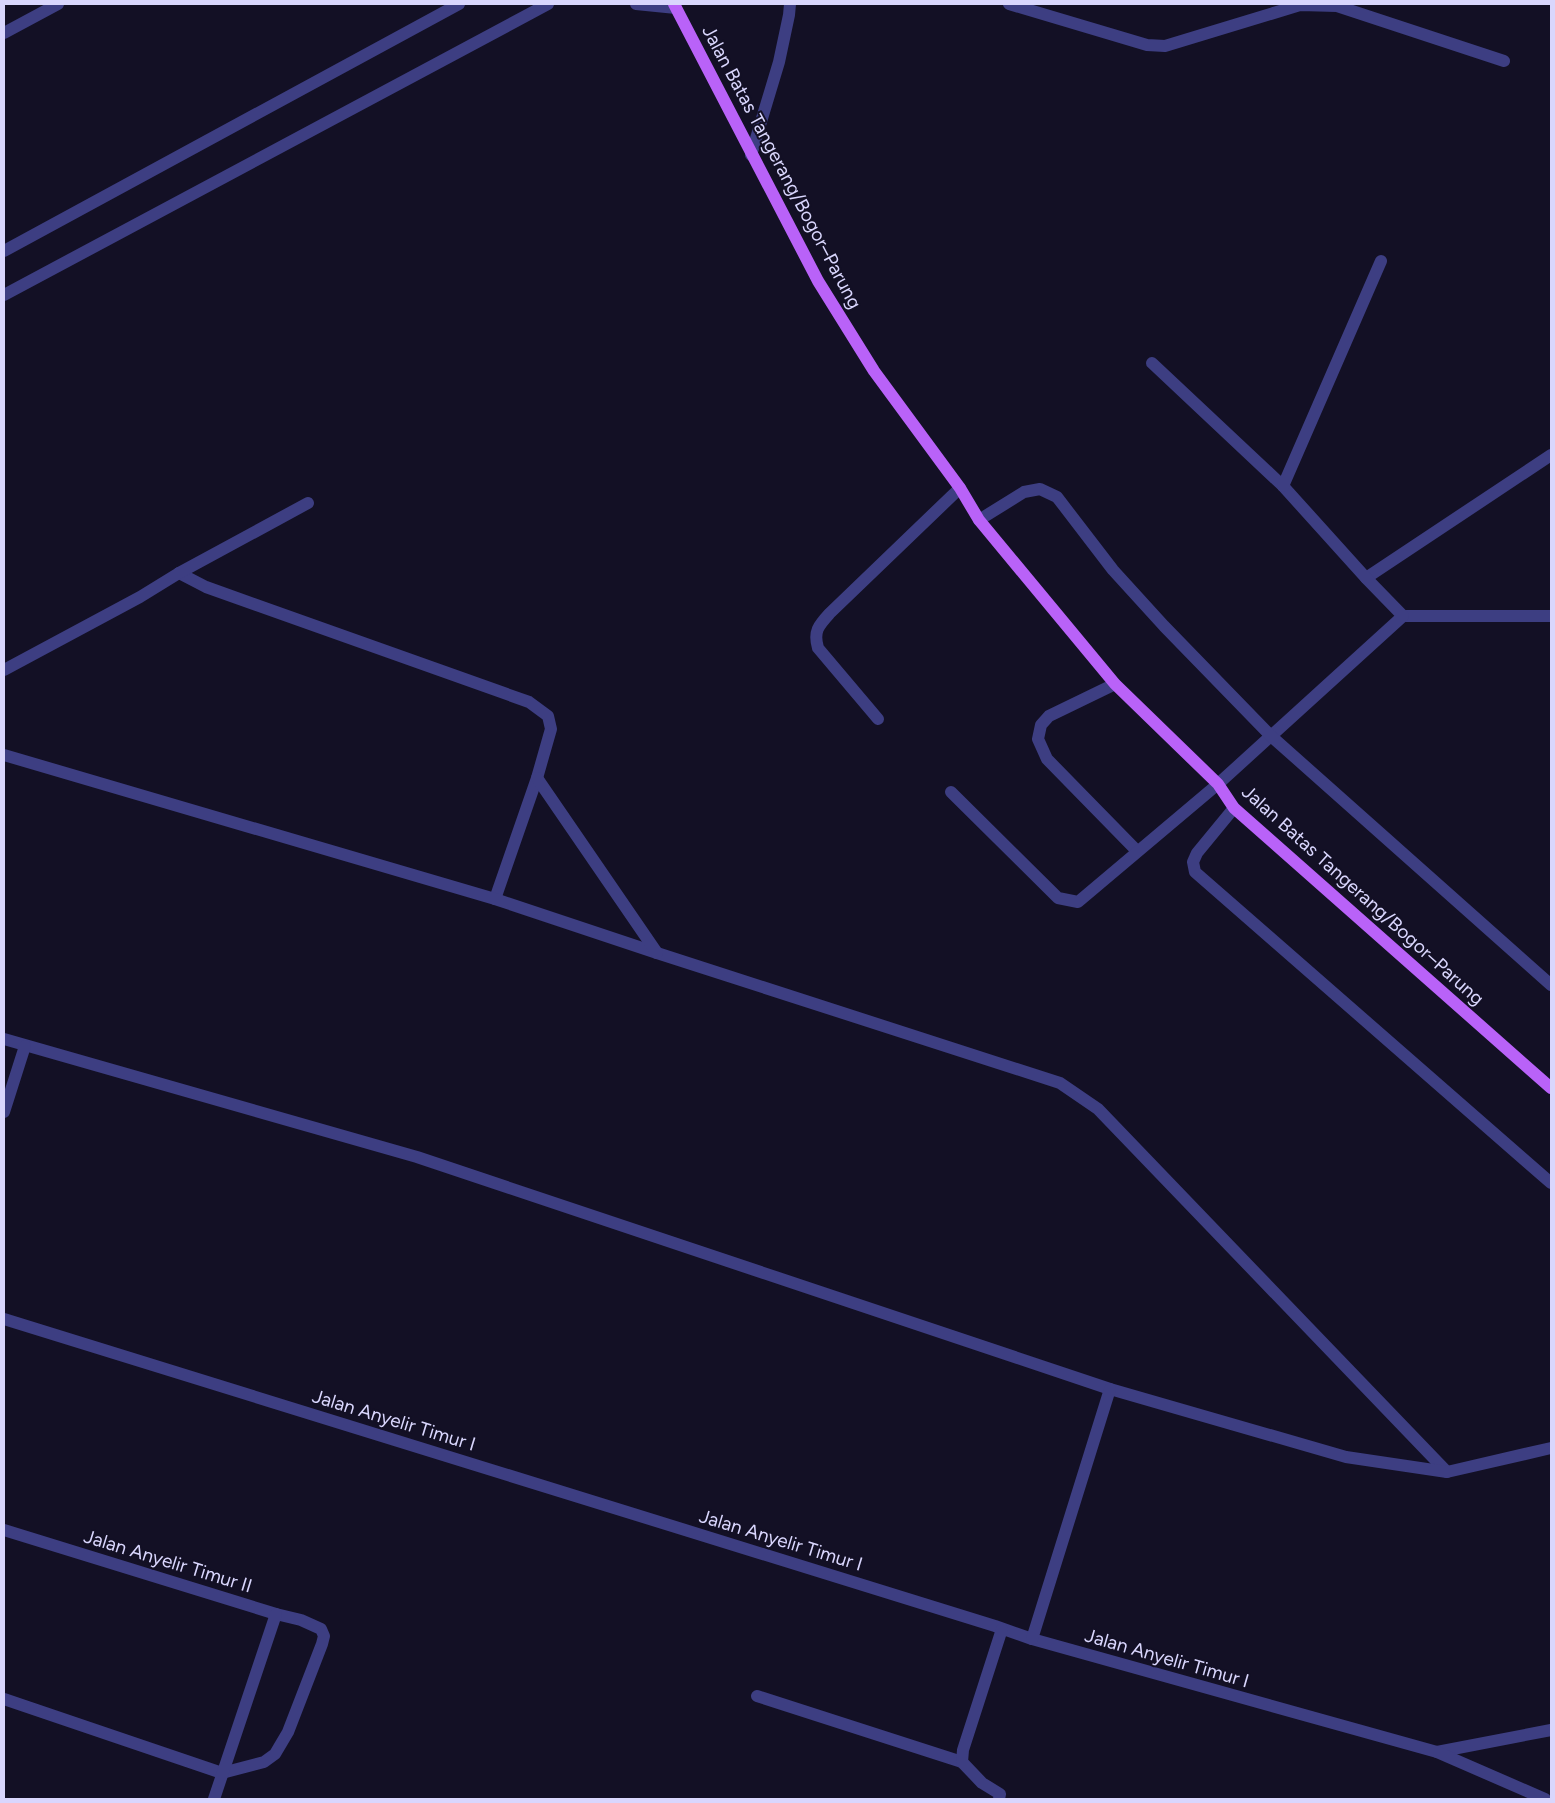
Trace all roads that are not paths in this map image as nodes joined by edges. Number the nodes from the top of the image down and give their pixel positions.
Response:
1 (58, 4) edge
2 (459, 4) edge
3 (548, 4) edge
4 (636, 4) edge
5 (790, 4) edge
6 (1009, 4) edge
7 (675, 6) edge
8 (4, 33) edge
9 (1504, 61) dead end
10 (751, 156) junction
11 (4, 251) edge
12 (1381, 261) dead end
13 (4, 295) edge
14 (1152, 363) dead end
15 (1551, 455) edge
16 (1283, 486) junction
17 (960, 488) junction
18 (308, 503) dead end
19 (979, 520) junction
20 (179, 573) junction
21 (1366, 578) junction
22 (1403, 616) junction
23 (1551, 616) edge
24 (4, 670) edge
25 (1115, 684) junction
26 (878, 719) dead end
27 (1271, 736) junction
28 (4, 755) edge
29 (537, 778) junction
30 (1218, 784) junction
31 (951, 792) dead end
32 (1234, 808) junction
33 (1137, 851) junction
34 (495, 899) junction
35 (657, 953) junction
36 (1551, 985) edge
37 (4, 1039) edge
38 (25, 1046) junction
39 (1551, 1088) edge
40 (4, 1112) edge
41 (1551, 1183) edge
42 (4, 1319) edge
43 (1110, 1388) junction
44 (1551, 1448) edge
45 (1447, 1472) junction
46 (4, 1530) edge
47 (276, 1614) junction
48 (1002, 1629) junction
49 (1032, 1639) junction
50 (757, 1696) dead end
51 (4, 1700) edge
52 (1551, 1730) edge
53 (1437, 1752) junction
54 (962, 1762) junction
55 (222, 1773) junction
56 (214, 1799) edge
57 (999, 1799) edge
58 (1545, 1799) edge

1 - 8 street
2 - 11 street
3 - 13 street
4 - 7 street
5 - 10 street
6 - 9 street
7 - 10 main road, Jalan Batas Tangerang/Bogor–Parung
10 - 17 main road, Jalan Batas Tangerang/Bogor–Parung
12 - 16 street
14 - 16 street
15 - 21 street
16 - 21 street
17 - 19 main road, Jalan Batas Tangerang/Bogor–Parung
17 - 26 street
18 - 20 street
19 - 25 main road, Jalan Batas Tangerang/Bogor–Parung
19 - 27 street
20 - 24 street
20 - 29 street
21 - 22 street
22 - 23 street
22 - 27 street
25 - 30 main road, Jalan Batas Tangerang/Bogor–Parung
25 - 33 street
27 - 30 street
27 - 36 street
28 - 34 street
29 - 34 street
29 - 35 street
30 - 32 main road, Jalan Batas Tangerang/Bogor–Parung
30 - 33 street
31 - 33 street
32 - 39 main road, Jalan Batas Tangerang/Bogor–Parung
32 - 41 street
34 - 35 street
35 - 45 street
37 - 38 street
38 - 40 street
38 - 43 street
42 - 48 street, Jalan Anyelir Timur I
43 - 45 street
43 - 49 street
44 - 45 street
46 - 47 street, Jalan Anyelir Timur II
47 - 55 street
47 - 55 street, Jalan Anyelir Timur II
48 - 49 street, Jalan Anyelir Timur I
48 - 54 street
49 - 53 street, Jalan Anyelir Timur I
50 - 54 street
51 - 55 street
52 - 53 street
53 - 58 street, Jalan Anyelir Timur I
54 - 57 street
55 - 56 street

